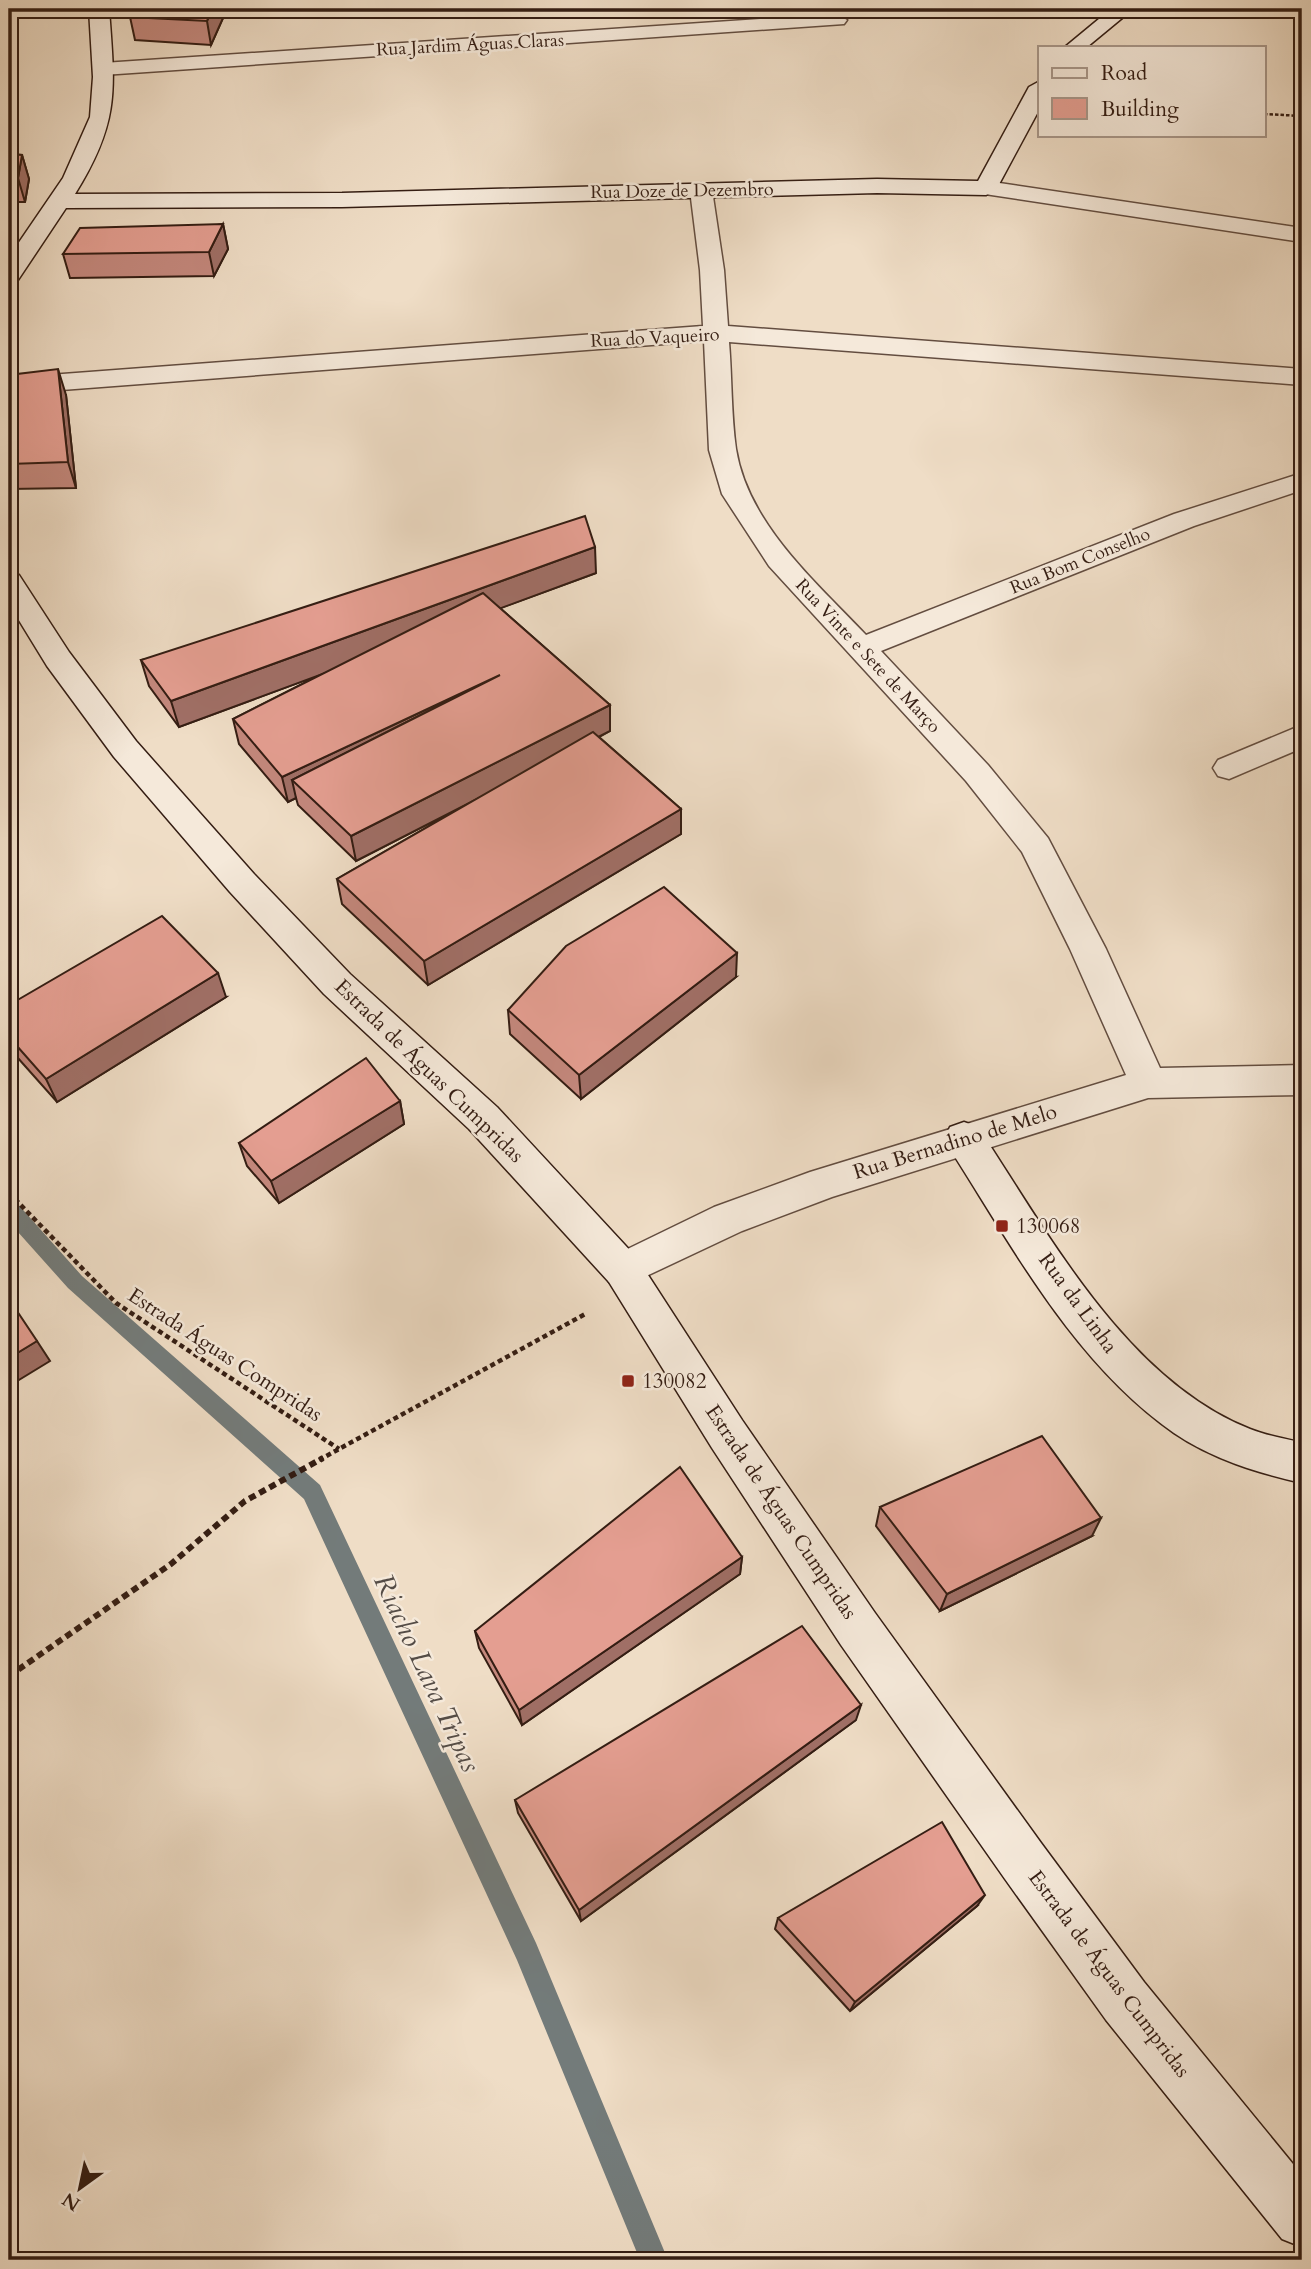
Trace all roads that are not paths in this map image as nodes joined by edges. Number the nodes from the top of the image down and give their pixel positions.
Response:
1 (99, 9) edge
2 (1113, 10) edge
3 (837, 20) dead end
4 (1076, 46) edge
5 (103, 69) junction
6 (1038, 92) edge
7 (986, 188) junction
8 (701, 190) junction
9 (58, 201) junction
10 (1302, 235) edge
11 (9, 275) edge
12 (714, 334) junction
13 (1302, 377) edge
14 (9, 386) edge
15 (1302, 481) edge
16 (9, 581) edge
17 (861, 648) junction
18 (1302, 736) edge
19 (1228, 768) dead end
20 (1302, 1080) edge
21 (1147, 1083) junction
22 (964, 1138) junction
23 (629, 1278) junction
24 (1302, 1463) edge
25 (1302, 2219) edge

1 - 5 street
2 - 4 street
3 - 5 street, Rua Jardim Águas Claras
5 - 9 street
6 - 7 street
7 - 8 street, Rua Doze de Dezembro
7 - 10 street, Rua Doze de Dezembro
8 - 9 street, Rua Doze de Dezembro
8 - 12 street, Rua Vinte e Sete de Março
9 - 11 street
12 - 13 street, Rua do Vaqueiro
12 - 14 street, Rua do Vaqueiro
12 - 17 street, Rua Vinte e Sete de Março
15 - 17 street, Rua Bom Conselho
16 - 23 street, Estrada de Águas Cumpridas
17 - 21 street, Rua Vinte e Sete de Março
18 - 19 street
20 - 21 street, Rua Bernadino de Melo
21 - 22 street, Rua Bernadino de Melo
22 - 23 street, Rua Bernadino de Melo
22 - 24 street, Rua da Linha
23 - 25 street, Estrada de Águas Cumpridas

